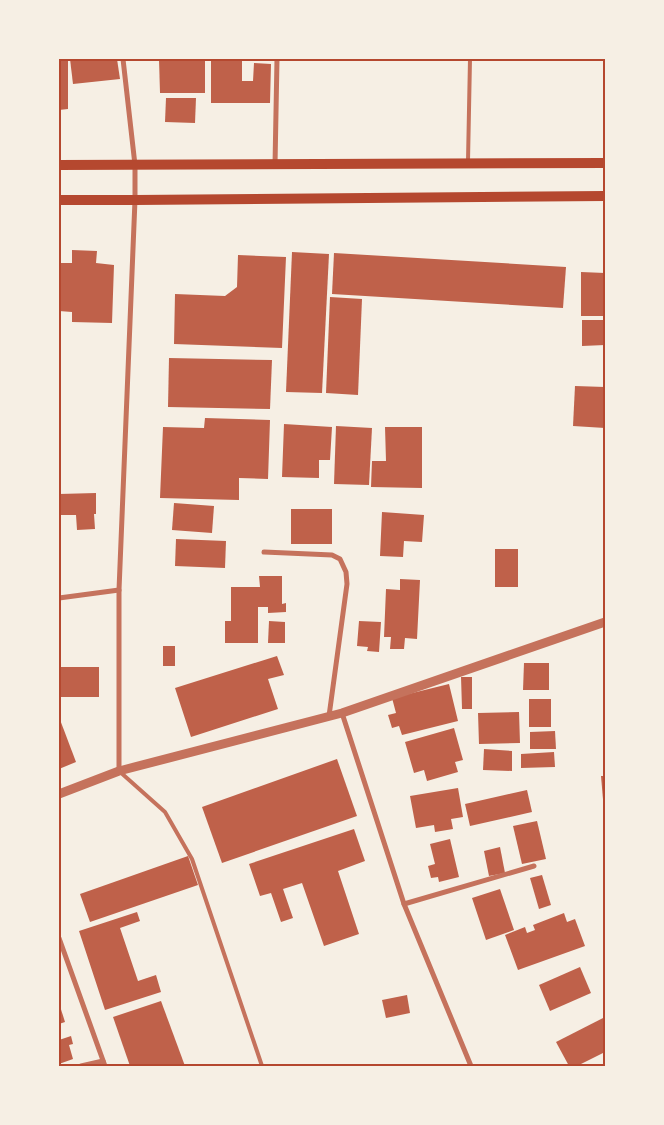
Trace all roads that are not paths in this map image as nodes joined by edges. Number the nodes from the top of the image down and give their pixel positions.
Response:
1 (123, 59) edge
2 (277, 59) edge
3 (470, 59) edge
4 (468, 163) junction
5 (605, 164) edge
6 (59, 165) edge
7 (135, 165) junction
8 (275, 165) junction
9 (605, 196) edge
10 (59, 200) edge
11 (135, 200) junction
12 (264, 552) dead end
13 (119, 590) junction
14 (59, 598) edge
15 (605, 622) edge
16 (342, 713) junction
17 (329, 717) junction
18 (119, 772) junction
19 (59, 794) edge
20 (534, 866) dead end
21 (404, 904) junction
22 (59, 938) edge
23 (104, 1063) edge
24 (81, 1066) edge
25 (262, 1066) edge
26 (471, 1066) edge

1 - 7 street
2 - 8 street
3 - 4 lane
4 - 5 main road
4 - 8 main road
6 - 7 main road
7 - 8 main road
7 - 11 street
9 - 11 main road
10 - 11 main road
11 - 13 street
12 - 17 street
13 - 14 street
13 - 18 street
15 - 16 street
16 - 17 street
16 - 21 street
17 - 18 street
18 - 19 street
18 - 25 lane
20 - 21 street
21 - 26 street
22 - 23 street
23 - 24 street

